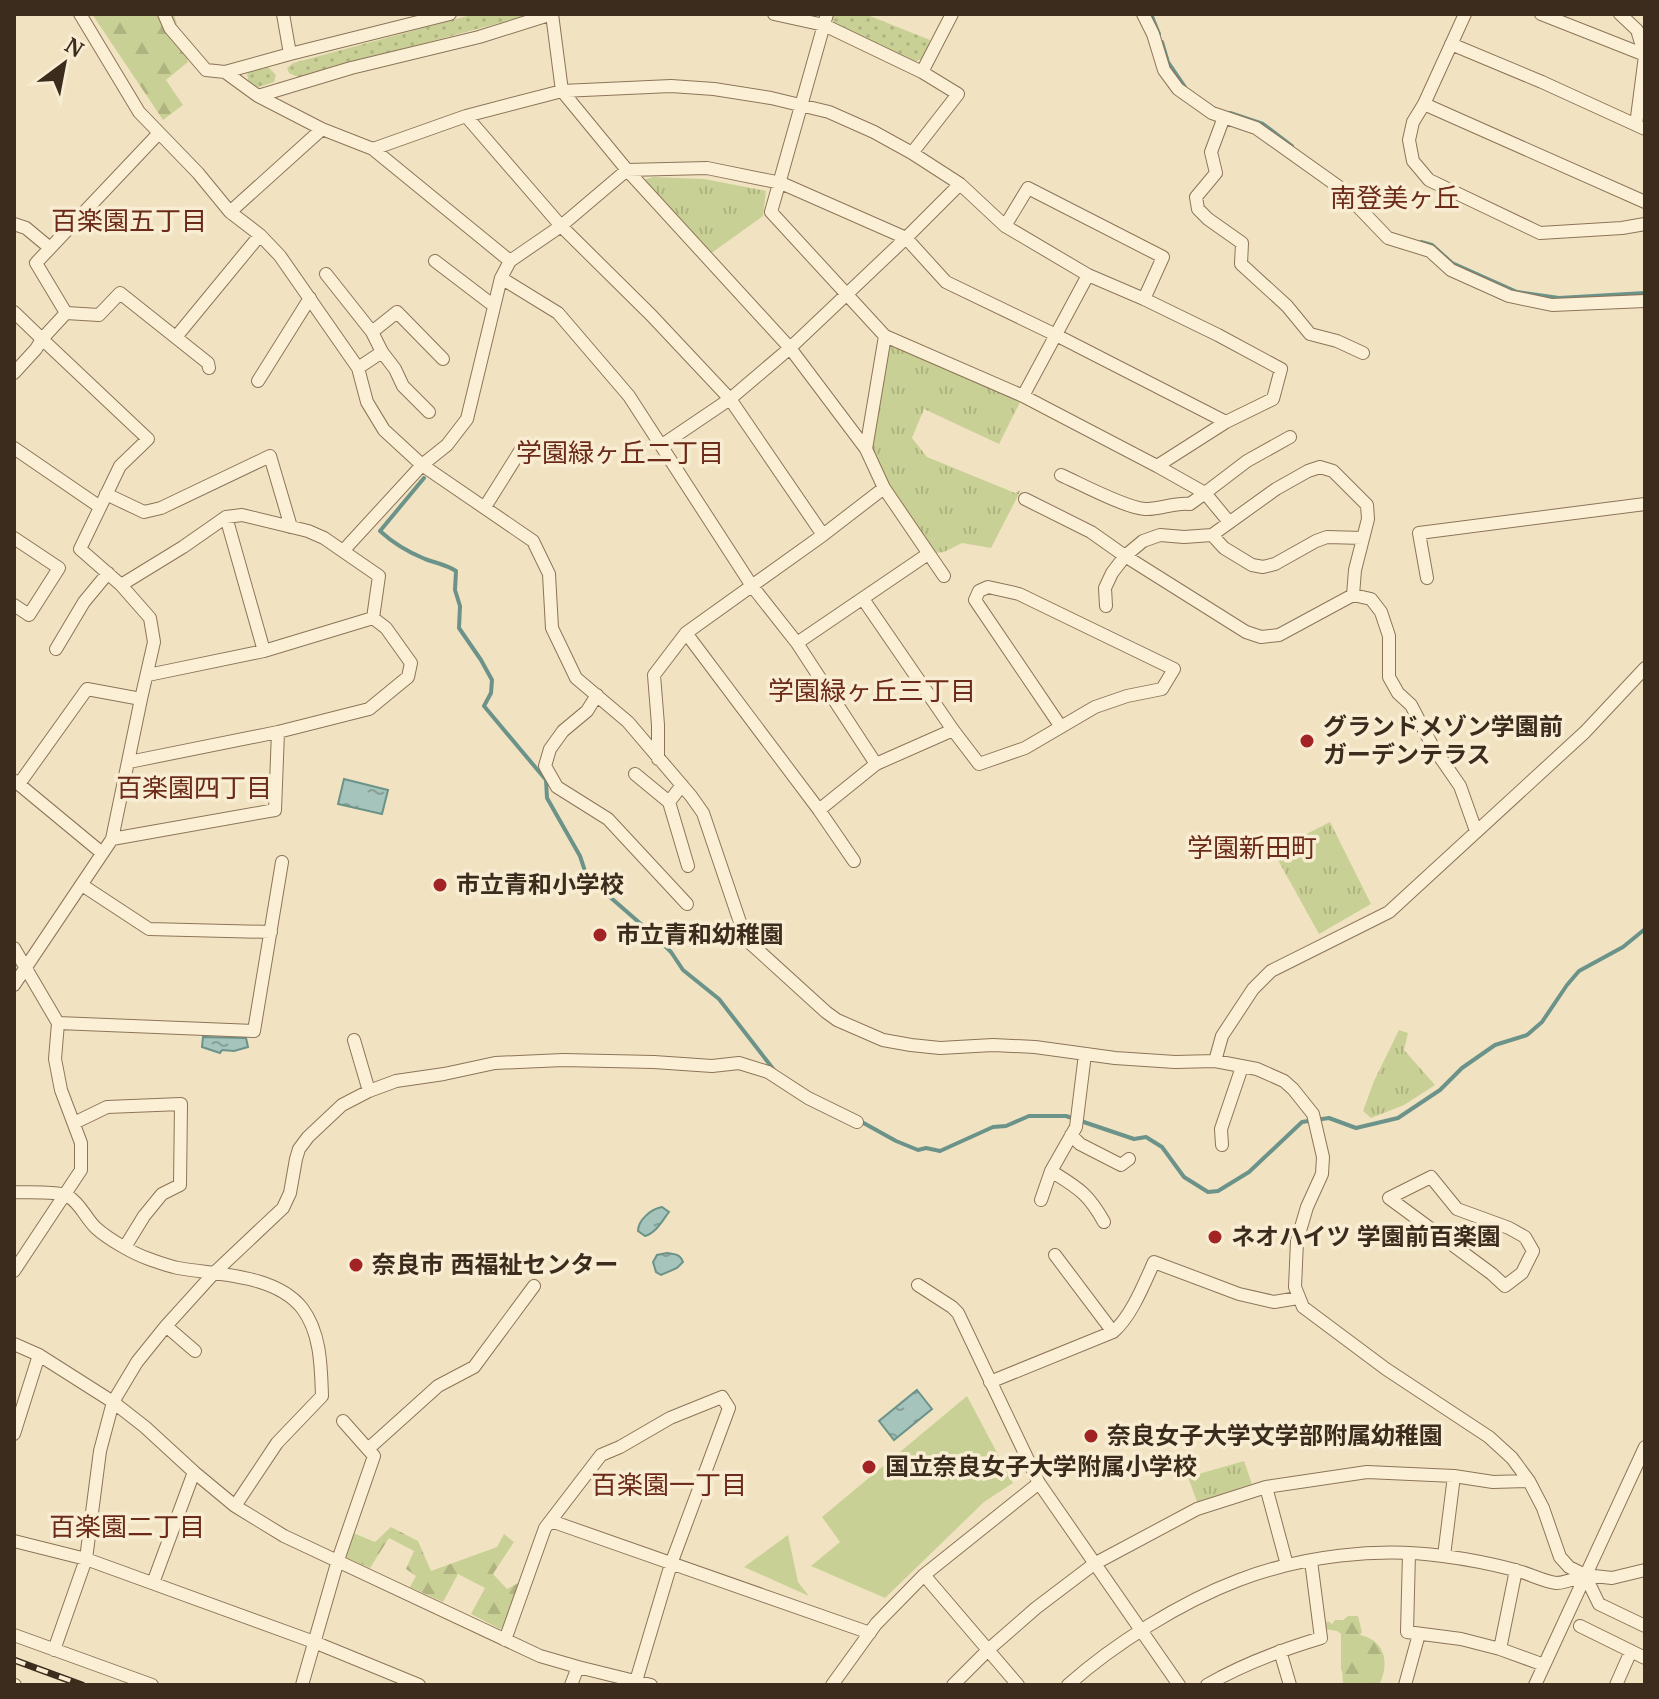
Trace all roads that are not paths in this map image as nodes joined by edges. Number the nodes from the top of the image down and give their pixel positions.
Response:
1 (80, 14) edge
2 (164, 14) edge
3 (283, 14) edge
4 (450, 14) edge
5 (552, 14) edge
6 (774, 14) edge
7 (952, 14) edge
8 (1143, 14) edge
9 (1465, 14) edge
10 (1541, 14) edge
11 (1620, 14) edge
12 (826, 19) edge
13 (1451, 44) junction
14 (290, 54) junction
15 (1645, 56) edge
16 (225, 72) junction
17 (922, 72) junction
18 (562, 91) junction
19 (258, 96) junction
20 (1424, 104) junction
21 (803, 106) junction
22 (466, 116) junction
23 (1224, 117) junction
24 (1640, 127) edge
25 (322, 129) junction
26 (159, 133) junction
27 (373, 149) junction
28 (912, 153) junction
29 (627, 170) junction
30 (781, 183) junction
31 (960, 184) junction
32 (1645, 202) edge
33 (230, 212) junction
34 (14, 224) edge
35 (1645, 224) edge
36 (561, 226) junction
37 (1005, 226) junction
38 (260, 235) junction
39 (906, 238) junction
40 (50, 248) junction
41 (435, 261) dead end
42 (510, 261) junction
43 (326, 274) dead end
44 (1088, 275) junction
45 (501, 278) junction
46 (847, 294) junction
47 (310, 298) junction
48 (1144, 299) junction
49 (1645, 301) edge
50 (494, 306) junction
51 (14, 312) edge
52 (66, 313) junction
53 (372, 332) junction
54 (1056, 335) junction
55 (885, 336) junction
56 (176, 337) junction
57 (42, 339) junction
58 (790, 348) junction
59 (382, 352) junction
60 (1363, 353) dead end
61 (443, 359) dead end
62 (209, 368) dead end
63 (358, 368) junction
64 (14, 373) edge
65 (258, 381) dead end
66 (1023, 396) junction
67 (730, 399) junction
68 (429, 412) dead end
69 (1226, 422) junction
70 (1290, 437) dead end
71 (662, 445) junction
72 (14, 448) edge
73 (522, 448) dead end
74 (866, 449) junction
75 (422, 465) junction
76 (1157, 466) junction
77 (1061, 475) dead end
78 (884, 488) junction
79 (1205, 493) junction
80 (106, 494) junction
81 (1025, 499) dead end
82 (1645, 504) edge
83 (100, 507) junction
84 (485, 507) junction
85 (226, 517) junction
86 (1229, 522) junction
87 (291, 527) junction
88 (823, 535) junction
89 (1212, 535) junction
90 (14, 538) edge
91 (1363, 538) junction
92 (343, 551) junction
93 (928, 554) junction
94 (1125, 556) junction
95 (108, 573) junction
96 (944, 576) dead end
97 (1427, 578) dead end
98 (121, 585) junction
99 (752, 586) junction
100 (1353, 595) junction
101 (863, 599) junction
102 (14, 605) edge
103 (1106, 606) dead end
104 (373, 618) junction
105 (686, 633) junction
106 (797, 643) junction
107 (56, 649) dead end
108 (264, 651) junction
109 (1645, 668) edge
110 (148, 675) junction
111 (597, 695) junction
112 (141, 699) junction
113 (1061, 727) junction
114 (953, 730) junction
115 (278, 732) junction
116 (658, 759) junction
117 (129, 762) junction
118 (876, 764) junction
119 (635, 774) dead end
120 (16, 782) edge
121 (682, 785) junction
122 (669, 802) junction
123 (819, 810) junction
124 (1476, 831) junction
125 (112, 839) junction
126 (102, 853) junction
127 (854, 861) dead end
128 (282, 862) dead end
129 (688, 866) dead end
130 (82, 885) junction
131 (687, 904) dead end
132 (271, 932) junction
133 (14, 948) edge
134 (27, 968) junction
135 (14, 985) edge
136 (58, 1023) junction
137 (354, 1040) dead end
138 (1085, 1054) junction
139 (1215, 1061) junction
140 (1242, 1067) junction
141 (369, 1091) junction
142 (857, 1122) dead end
143 (74, 1123) junction
144 (1074, 1131) junction
145 (1222, 1145) dead end
146 (1129, 1159) dead end
147 (1051, 1171) junction
148 (14, 1192) edge
149 (66, 1195) junction
150 (1041, 1200) dead end
151 (1104, 1222) dead end
152 (125, 1247) junction
153 (1533, 1251) joint
154 (1055, 1255) dead end
155 (14, 1271) edge
156 (214, 1273) junction
157 (918, 1285) dead end
158 (534, 1286) dead end
159 (1298, 1298) junction
160 (166, 1326) junction
161 (1113, 1332) junction
162 (14, 1344) edge
163 (195, 1351) dead end
164 (39, 1355) junction
165 (990, 1382) junction
166 (113, 1402) junction
167 (343, 1421) dead end
168 (14, 1434) edge
169 (1645, 1447) edge
170 (368, 1449) junction
171 (194, 1472) junction
172 (1454, 1476) junction
173 (1529, 1481) junction
174 (1039, 1483) junction
175 (1266, 1487) junction
176 (235, 1506) junction
177 (551, 1521) junction
178 (14, 1541) edge
179 (1409, 1553) junction
180 (1444, 1556) junction
181 (86, 1559) junction
182 (338, 1560) junction
183 (1311, 1561) junction
184 (671, 1564) junction
185 (1094, 1564) junction
186 (1287, 1565) junction
187 (1516, 1570) junction
188 (1645, 1570) edge
189 (924, 1575) junction
190 (1585, 1575) junction
191 (153, 1583) junction
192 (1580, 1626) dead end
193 (1645, 1626) edge
194 (1141, 1631) junction
195 (870, 1633) junction
196 (1419, 1634) junction
197 (14, 1635) edge
198 (505, 1640) junction
199 (314, 1642) junction
200 (989, 1649) junction
201 (1500, 1649) junction
202 (54, 1650) junction
203 (1280, 1651) junction
204 (1631, 1651) junction
205 (1645, 1658) edge
206 (1544, 1665) junction
207 (578, 1667) junction
208 (636, 1681) junction
209 (152, 1685) edge
210 (302, 1685) edge
211 (419, 1685) edge
212 (571, 1685) edge
213 (651, 1685) edge
214 (832, 1685) edge
215 (953, 1685) edge
216 (1018, 1685) edge
217 (1068, 1685) edge
218 (1179, 1685) edge
219 (1207, 1685) edge
220 (1290, 1685) edge
221 (1405, 1685) edge
222 (1535, 1685) edge
223 (1616, 1685) edge

1 - 26 street
2 - 16 street
3 - 14 street
4 - 14 street
5 - 18 street
5 - 19 street
6 - 12 street
7 - 17 street
8 - 23 street
9 - 13 street
10 - 15 street
11 - 15 street
12 - 17 street
12 - 21 street
13 - 20 street
13 - 24 street
14 - 16 street
15 - 24 street
16 - 19 street
17 - 28 street
18 - 21 street
18 - 22 street
18 - 29 street
19 - 25 street
20 - 32 street
20 - 35 street
21 - 28 street
21 - 30 street
22 - 27 street
22 - 36 street
23 - 49 street
23 - 60 street
25 - 27 street
25 - 33 street
26 - 33 street
26 - 40 street
27 - 42 street
28 - 31 street
29 - 30 street
29 - 36 street
29 - 58 street
30 - 39 street
30 - 46 street
31 - 37 street
31 - 39 street
33 - 38 street
34 - 40 street
36 - 42 street
36 - 67 street
37 - 44 street
37 - 48 street
38 - 47 street
38 - 56 street
39 - 46 street
39 - 54 street
40 - 52 street
41 - 50 street
42 - 45 street
43 - 53 street
44 - 48 street
44 - 54 street
45 - 50 street
45 - 71 street
46 - 55 street
46 - 58 street
47 - 63 street
47 - 65 street
48 - 69 street
50 - 75 street
51 - 57 street
52 - 56 street
52 - 57 street
53 - 59 street
53 - 61 street
54 - 66 street
54 - 69 street
55 - 66 street
55 - 74 street
56 - 62 street
57 - 64 street
57 - 80 street
58 - 67 street
58 - 74 street
59 - 63 street
59 - 68 street
63 - 75 street
66 - 76 street
67 - 71 street
67 - 88 street
69 - 76 street
70 - 79 street
71 - 99 street
72 - 83 street
73 - 84 street
74 - 78 street
75 - 84 street
75 - 92 street
76 - 79 street
77 - 79 street
78 - 88 street
78 - 93 street
79 - 86 street
80 - 83 street
80 - 87 street
81 - 94 street
82 - 97 street
83 - 95 street
84 - 111 street
85 - 87 street
85 - 98 street
85 - 108 street
86 - 89 street
86 - 91 street
87 - 92 street
88 - 99 street
89 - 91 street
89 - 94 street
90 - 102 street
91 - 100 street
92 - 104 street
93 - 96 street
93 - 101 street
94 - 100 street
94 - 103 street
95 - 98 street
95 - 107 street
98 - 110 street
99 - 105 street
99 - 106 street
100 - 124 street
101 - 106 street
101 - 114 street
104 - 108 street
104 - 115 street
105 - 116 street
105 - 123 street
106 - 118 street
108 - 110 street
109 - 124 street
110 - 112 street
111 - 116 street
111 - 131 street
112 - 117 street
112 - 120 street
113 - 113 street
113 - 114 street
114 - 118 street
115 - 117 street
115 - 125 street
116 - 121 street
117 - 125 street
118 - 123 street
119 - 122 street
120 - 126 street
121 - 122 street
121 - 138 street
122 - 129 street
123 - 127 street
124 - 139 street
125 - 126 street
126 - 130 street
128 - 132 street
130 - 132 street
130 - 134 street
132 - 136 street
133 - 134 street
134 - 135 street
134 - 136 street
136 - 143 street
137 - 141 street
138 - 139 street
138 - 144 street
139 - 140 street
140 - 145 street
140 - 159 street
141 - 142 street
141 - 156 street
143 - 149 street
143 - 152 street
144 - 146 street
144 - 147 street
147 - 150 street
147 - 151 street
148 - 149 street
149 - 152 street
149 - 155 street
152 - 156 street
153 - 153 street
154 - 161 street
156 - 160 street
156 - 176 street
157 - 165 street
158 - 170 street
159 - 161 street
159 - 173 street
160 - 163 street
160 - 166 street
161 - 165 street
162 - 164 street
164 - 166 street
164 - 168 street
165 - 174 street
166 - 171 street
166 - 181 street
167 - 170 street
169 - 190 street
170 - 182 street
171 - 176 street
171 - 191 street
172 - 173 street
172 - 175 street
172 - 180 street
173 - 190 street
174 - 185 street
174 - 189 street
175 - 185 street
175 - 186 street
176 - 182 street
177 - 184 street
177 - 184 street
177 - 198 street
178 - 181 street
179 - 180 street
179 - 183 street
179 - 196 street
180 - 187 street
181 - 191 street
181 - 202 street
182 - 198 street
182 - 199 street
183 - 186 street
183 - 203 street
184 - 195 street
184 - 208 street
185 - 194 street
185 - 200 street
186 - 194 street
187 - 190 street
187 - 201 street
188 - 190 street
189 - 195 street
189 - 200 street
190 - 193 street
190 - 206 street
191 - 199 street
192 - 204 street
194 - 217 street
194 - 218 street
195 - 214 street
196 - 201 street
196 - 221 street
197 - 202 street
198 - 207 street
199 - 210 street
199 - 211 street
200 - 215 street
200 - 216 street
201 - 206 street
202 - 209 street
203 - 219 street
203 - 220 street
204 - 205 street
204 - 223 street
206 - 222 street
207 - 208 street
207 - 212 street
208 - 213 street

